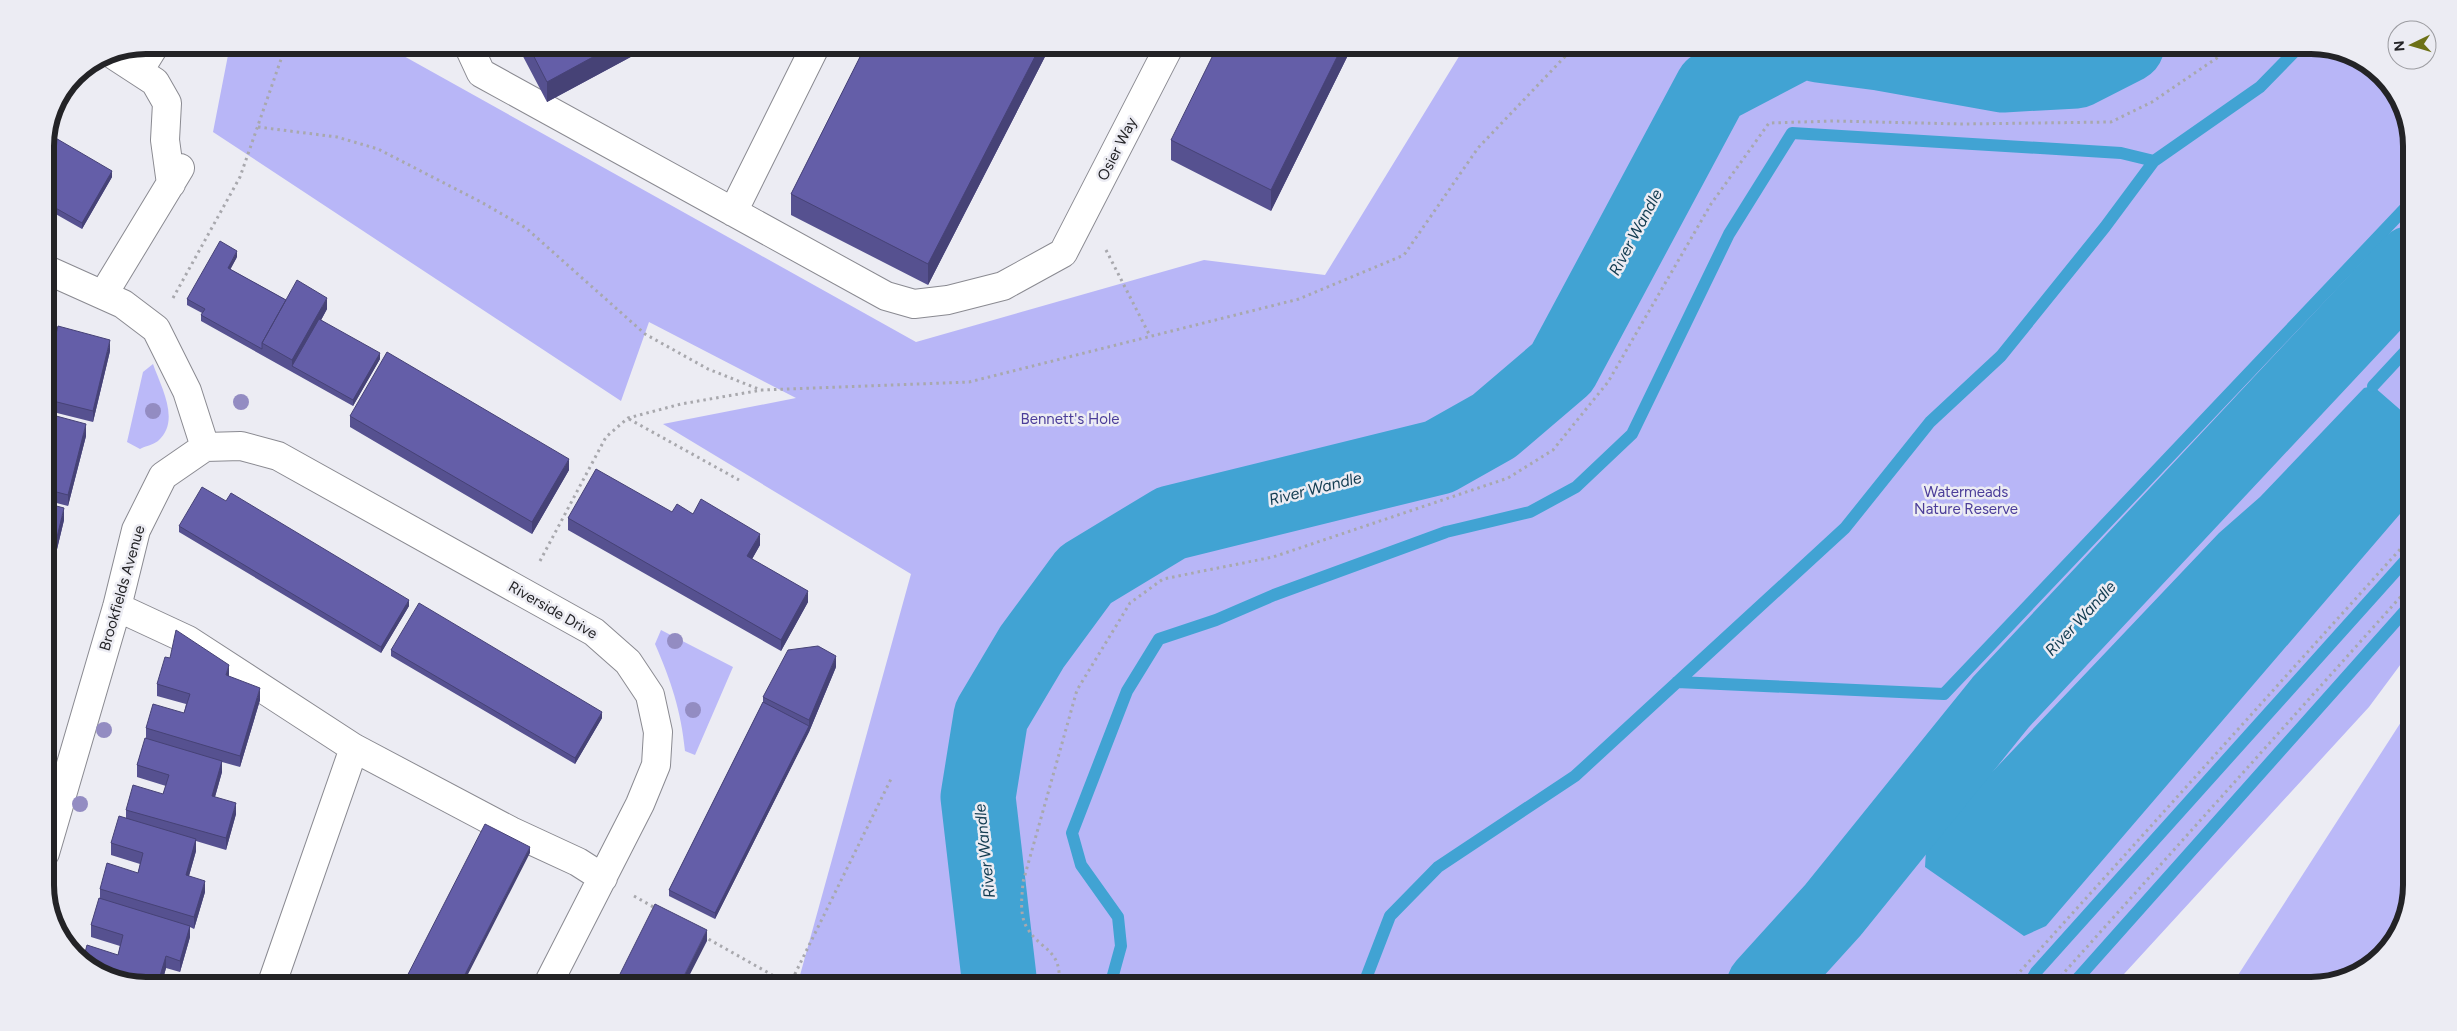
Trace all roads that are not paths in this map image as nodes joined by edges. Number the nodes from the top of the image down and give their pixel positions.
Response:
1 (149, 54) edge
2 (472, 54) edge
3 (812, 54) edge
4 (1165, 54) edge
5 (119, 58) edge
6 (139, 71) junction
7 (733, 212) junction
8 (54, 273) edge
9 (103, 295) junction
10 (206, 448) junction
11 (117, 607) junction
12 (354, 748) junction
13 (54, 822) edge
14 (603, 878) junction
15 (274, 977) edge
16 (552, 977) edge

1 - 6 street
2 - 7 street
3 - 7 street
4 - 7 street, Osier Way
5 - 6 street
6 - 9 street
8 - 9 street
9 - 10 street
10 - 11 street, Brookfields Avenue
10 - 14 street, Riverside Drive
11 - 12 street
11 - 13 street, Brookfields Avenue
12 - 14 street
12 - 15 street
14 - 16 street, Riverside Drive

